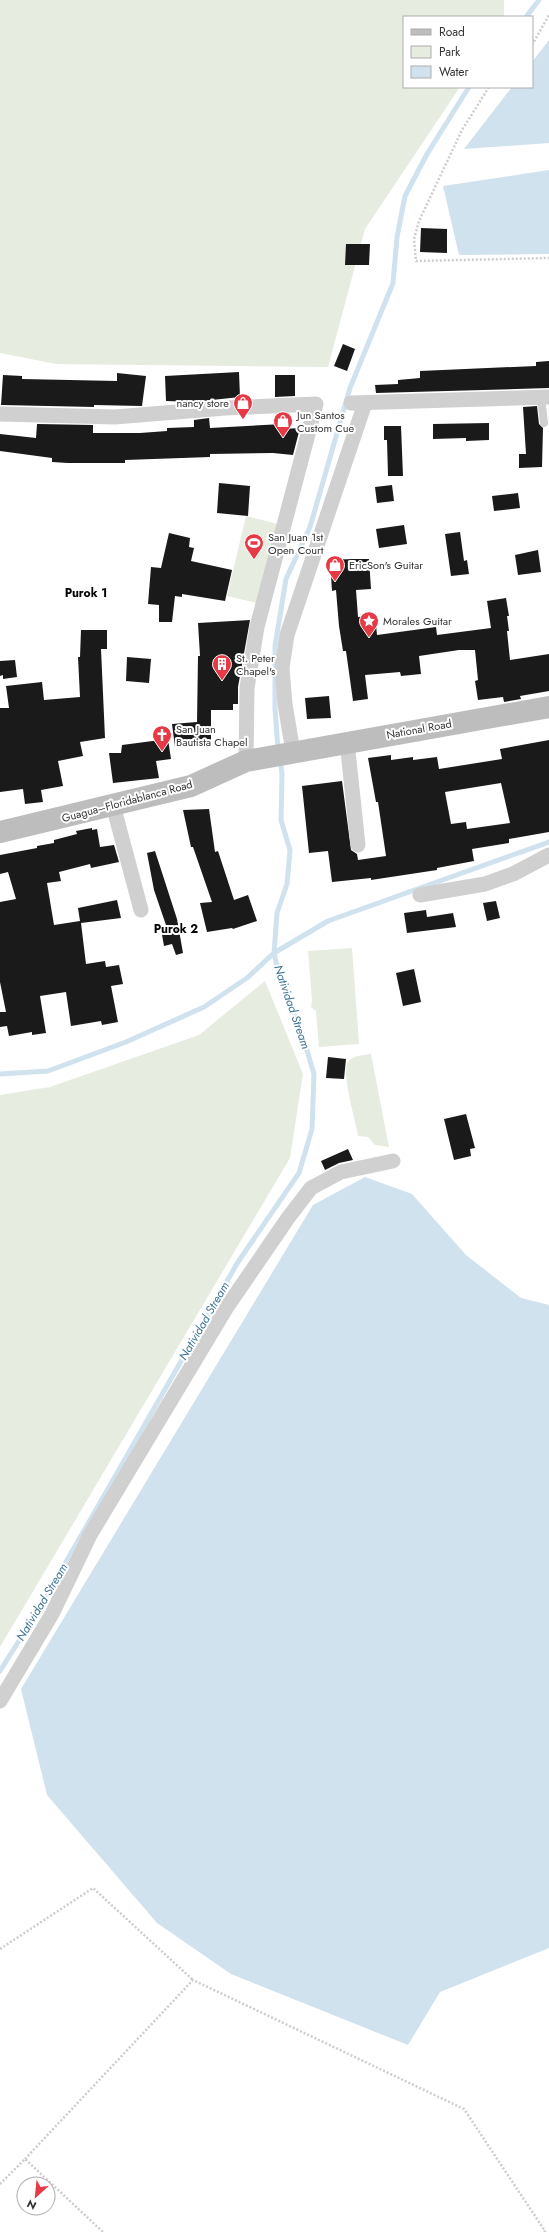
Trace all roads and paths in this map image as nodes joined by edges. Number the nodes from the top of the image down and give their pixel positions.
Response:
1 (549, 15) edge
2 (533, 43) edge
3 (488, 88) edge
4 (549, 258) edge
5 (545, 397) edge
6 (0, 414) edge
7 (544, 423) dead end
8 (549, 707) edge
9 (347, 742) junction
10 (285, 754) junction
11 (246, 761) junction
12 (113, 805) junction
13 (0, 832) edge
14 (358, 844) dead end
15 (549, 855) edge
16 (420, 895) dead end
17 (141, 910) dead end
18 (393, 1161) dead end
19 (0, 1701) edge
20 (0, 1949) edge
21 (193, 1980) junction
22 (25, 2159) junction
23 (0, 2184) edge
24 (103, 2232) edge
25 (545, 2232) edge

1 - 2 path
3 - 4 path
5 - 7 lane
5 - 10 street
6 - 11 street
8 - 9 main road, National Road
9 - 10 main road, National Road
9 - 14 street
10 - 11 main road, Guagua–Floridablanca Road
11 - 12 main road, Guagua–Floridablanca Road
12 - 13 main road, Guagua–Floridablanca Road
12 - 17 street
15 - 16 street
18 - 19 street
20 - 21 path
21 - 22 path
21 - 25 path
22 - 23 path
22 - 24 path

